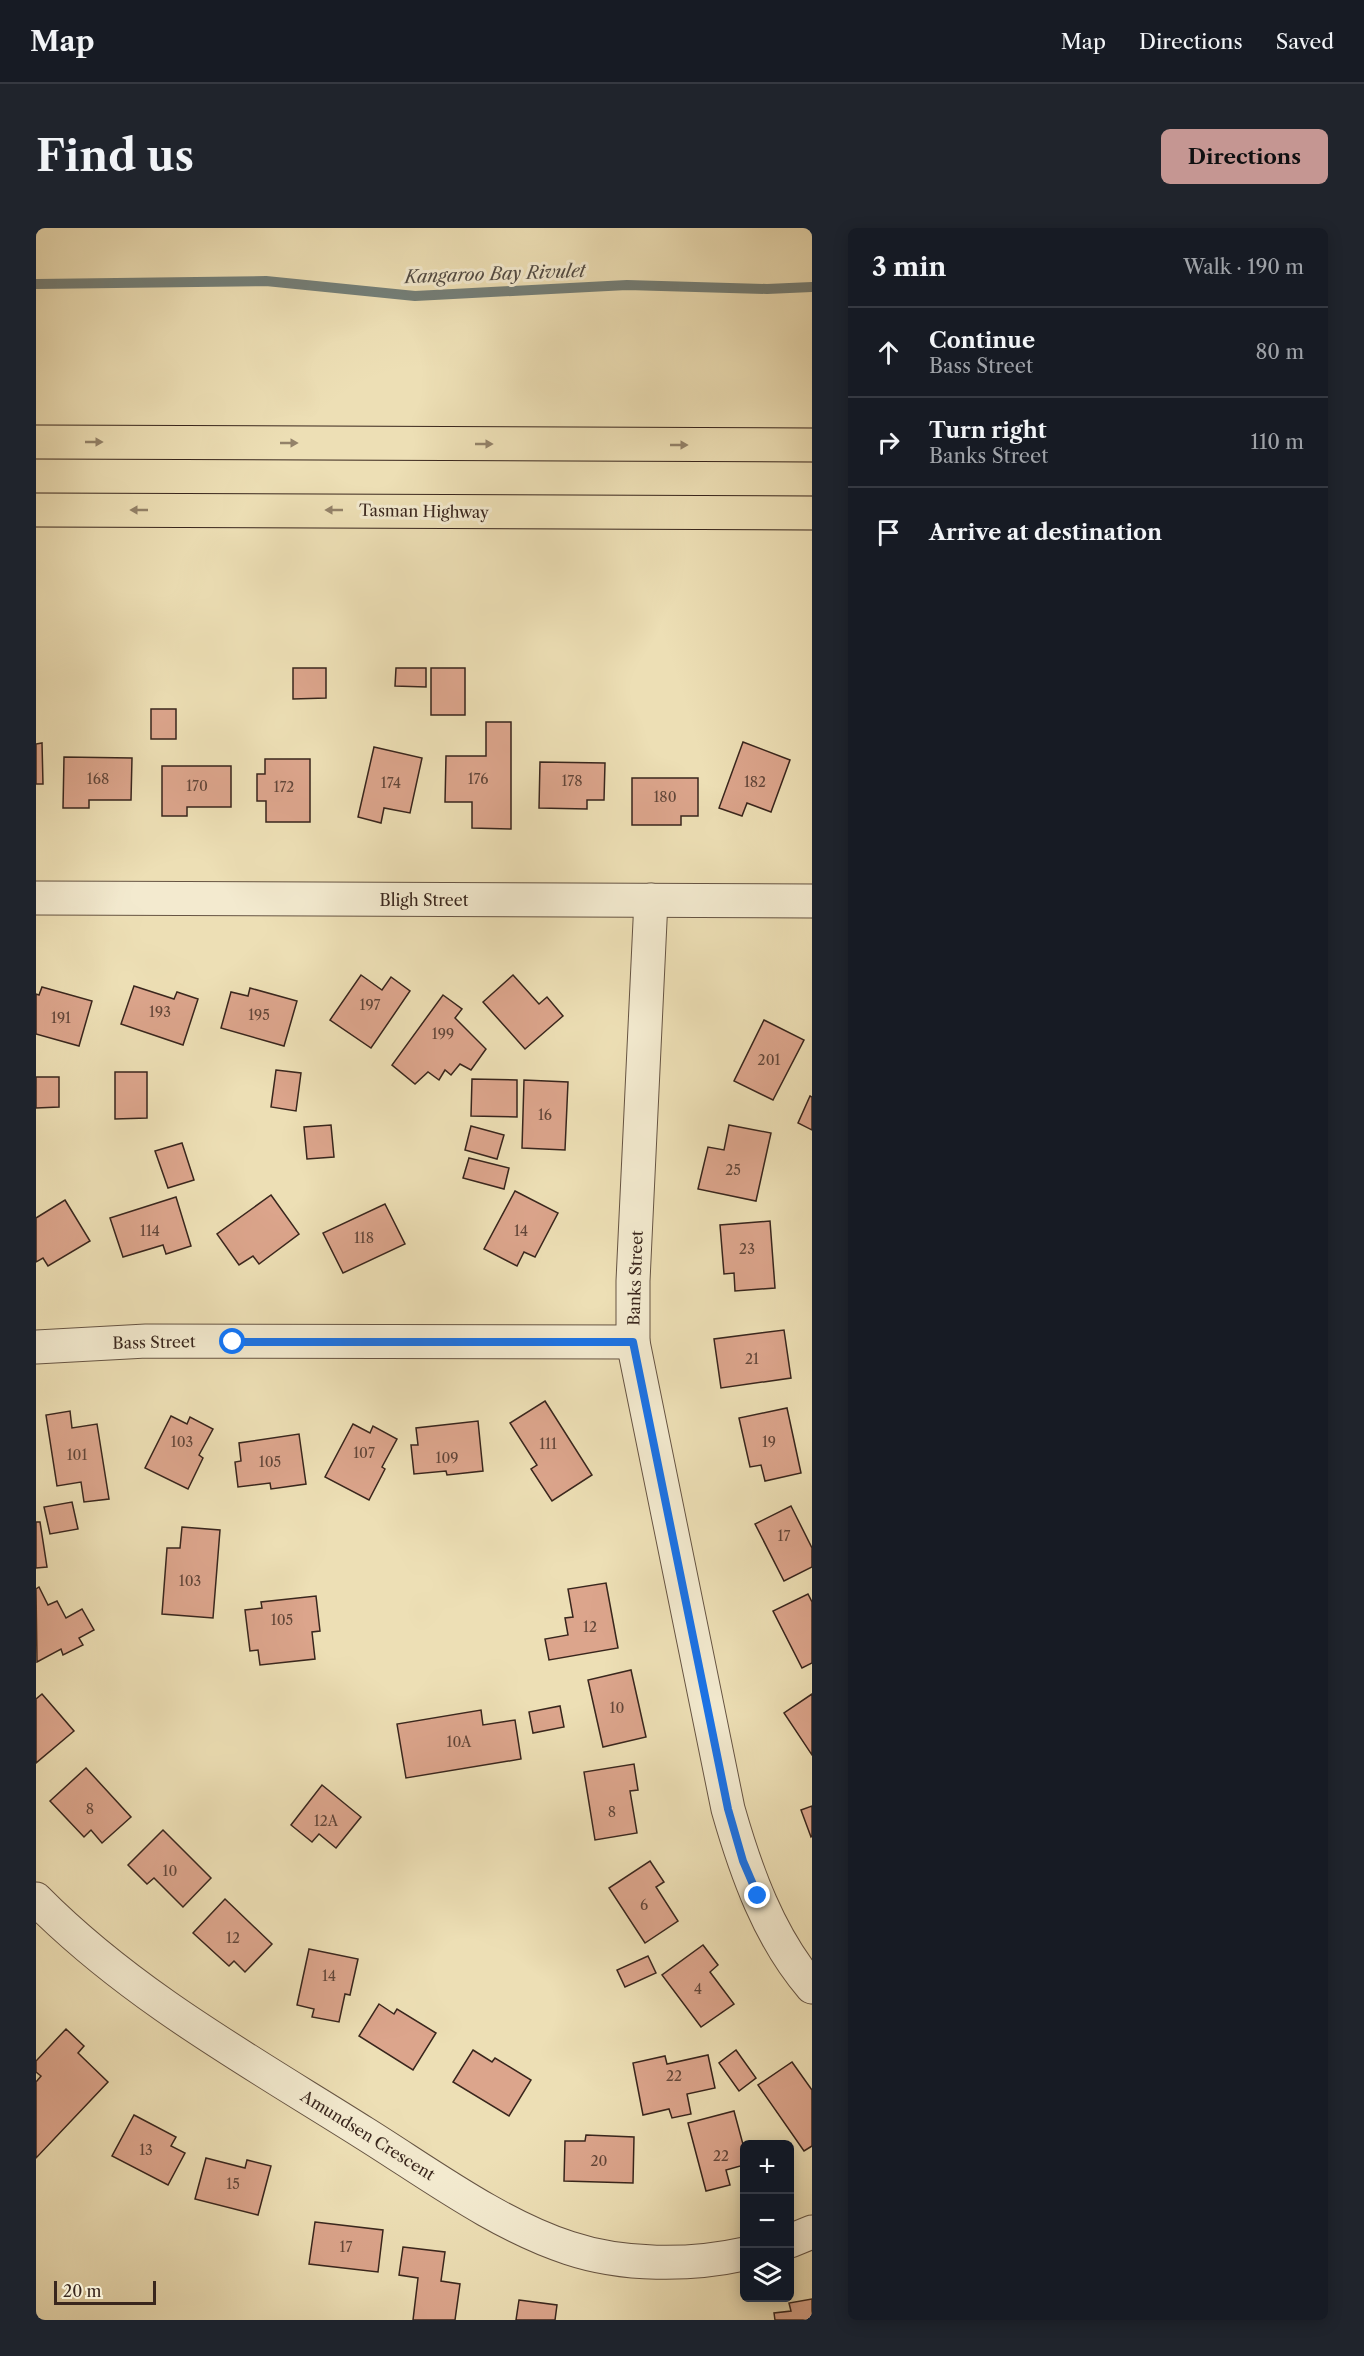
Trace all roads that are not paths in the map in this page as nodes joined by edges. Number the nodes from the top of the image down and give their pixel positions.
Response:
1 (36, 442) edge
2 (812, 445) edge
3 (36, 510) edge
4 (537, 513) junction
5 (812, 513) edge
6 (812, 525) edge
7 (36, 898) edge
8 (651, 900) junction
9 (812, 901) edge
10 (633, 1342) junction
11 (36, 1347) edge
12 (36, 1899) edge
13 (812, 1987) edge
14 (812, 2232) edge
15 (794, 2239) edge
16 (740, 2255) edge

1 -> 2 highway
4 -> 3 highway, Tasman Highway
4 - 5 highway, Tasman Highway
4 - 6 highway
7 - 8 street, Bligh Street
8 - 9 street, Bligh Street
8 - 10 street, Banks Street
10 - 11 street, Bass Street
10 - 13 street, Banks Street
12 - 16 street, Amundsen Crescent
14 - 15 street

